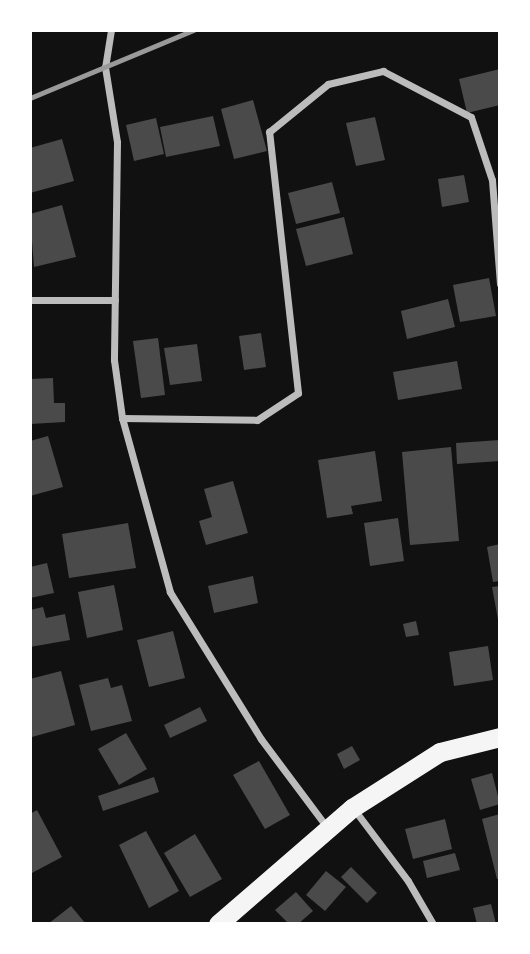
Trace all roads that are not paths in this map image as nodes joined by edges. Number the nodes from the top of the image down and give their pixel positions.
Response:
1 (111, 30) edge
2 (500, 284) edge
3 (30, 300) edge
4 (114, 300) junction
5 (122, 418) junction
6 (500, 737) edge
7 (352, 808) junction
8 (326, 826) junction
9 (218, 924) edge
10 (433, 924) edge

1 - 4 street
2 - 5 street
3 - 4 street
4 - 5 street
5 - 8 street
6 - 7 highway
7 - 8 highway
7 - 10 street
8 - 9 highway

